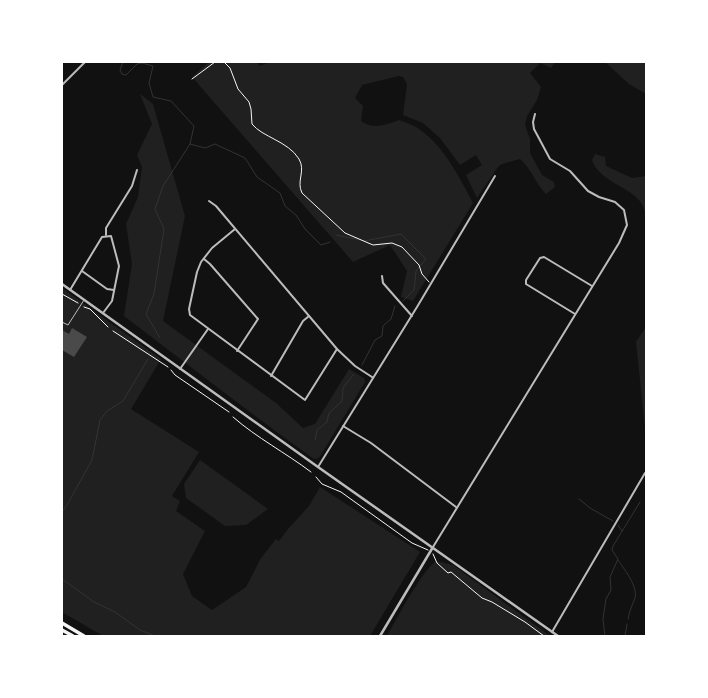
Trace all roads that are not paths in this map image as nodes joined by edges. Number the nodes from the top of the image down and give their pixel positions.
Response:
1 (85, 62) edge
2 (62, 85) edge
3 (535, 114) dead end
4 (137, 170) dead end
5 (495, 176) dead end
6 (209, 201) dead end
7 (235, 229) junction
8 (106, 235) junction
9 (203, 259) junction
10 (82, 272) junction
11 (382, 276) dead end
12 (62, 284) edge
13 (592, 286) junction
14 (70, 290) junction
15 (114, 290) junction
16 (84, 299) junction
17 (103, 313) junction
18 (575, 314) junction
19 (310, 316) junction
20 (412, 316) junction
21 (62, 322) edge
22 (208, 329) junction
23 (337, 349) junction
24 (237, 351) junction
25 (180, 369) junction
26 (271, 376) junction
27 (372, 377) junction
28 (343, 426) junction
29 (318, 467) junction
30 (644, 473) dead end
31 (456, 507) junction
32 (433, 547) junction
33 (64, 624) edge
34 (62, 630) edge
35 (552, 632) junction
36 (73, 636) edge
37 (84, 636) edge
38 (380, 636) edge
39 (558, 636) edge

1 - 2 street
3 - 13 street
4 - 8 street
5 - 20 street
6 - 7 street
7 - 9 street
7 - 19 street
8 - 10 street
8 - 15 street
9 - 22 street
9 - 24 street
10 - 14 street
10 - 15 street
11 - 20 street
12 - 14 street
13 - 18 street
13 - 18 street
14 - 16 street
15 - 17 street
16 - 17 street
16 - 21 lane
17 - 25 street
18 - 31 street
19 - 23 street
19 - 26 street
20 - 27 street
22 - 24 street
22 - 25 street
23 - 26 street
23 - 27 street
24 - 26 street
25 - 29 street
27 - 28 street
28 - 29 street
28 - 31 street
29 - 32 street
30 - 35 street
31 - 32 street
32 - 35 street
32 - 38 street
33 - 34 street
33 - 37 highway
34 - 36 highway
35 - 39 street

